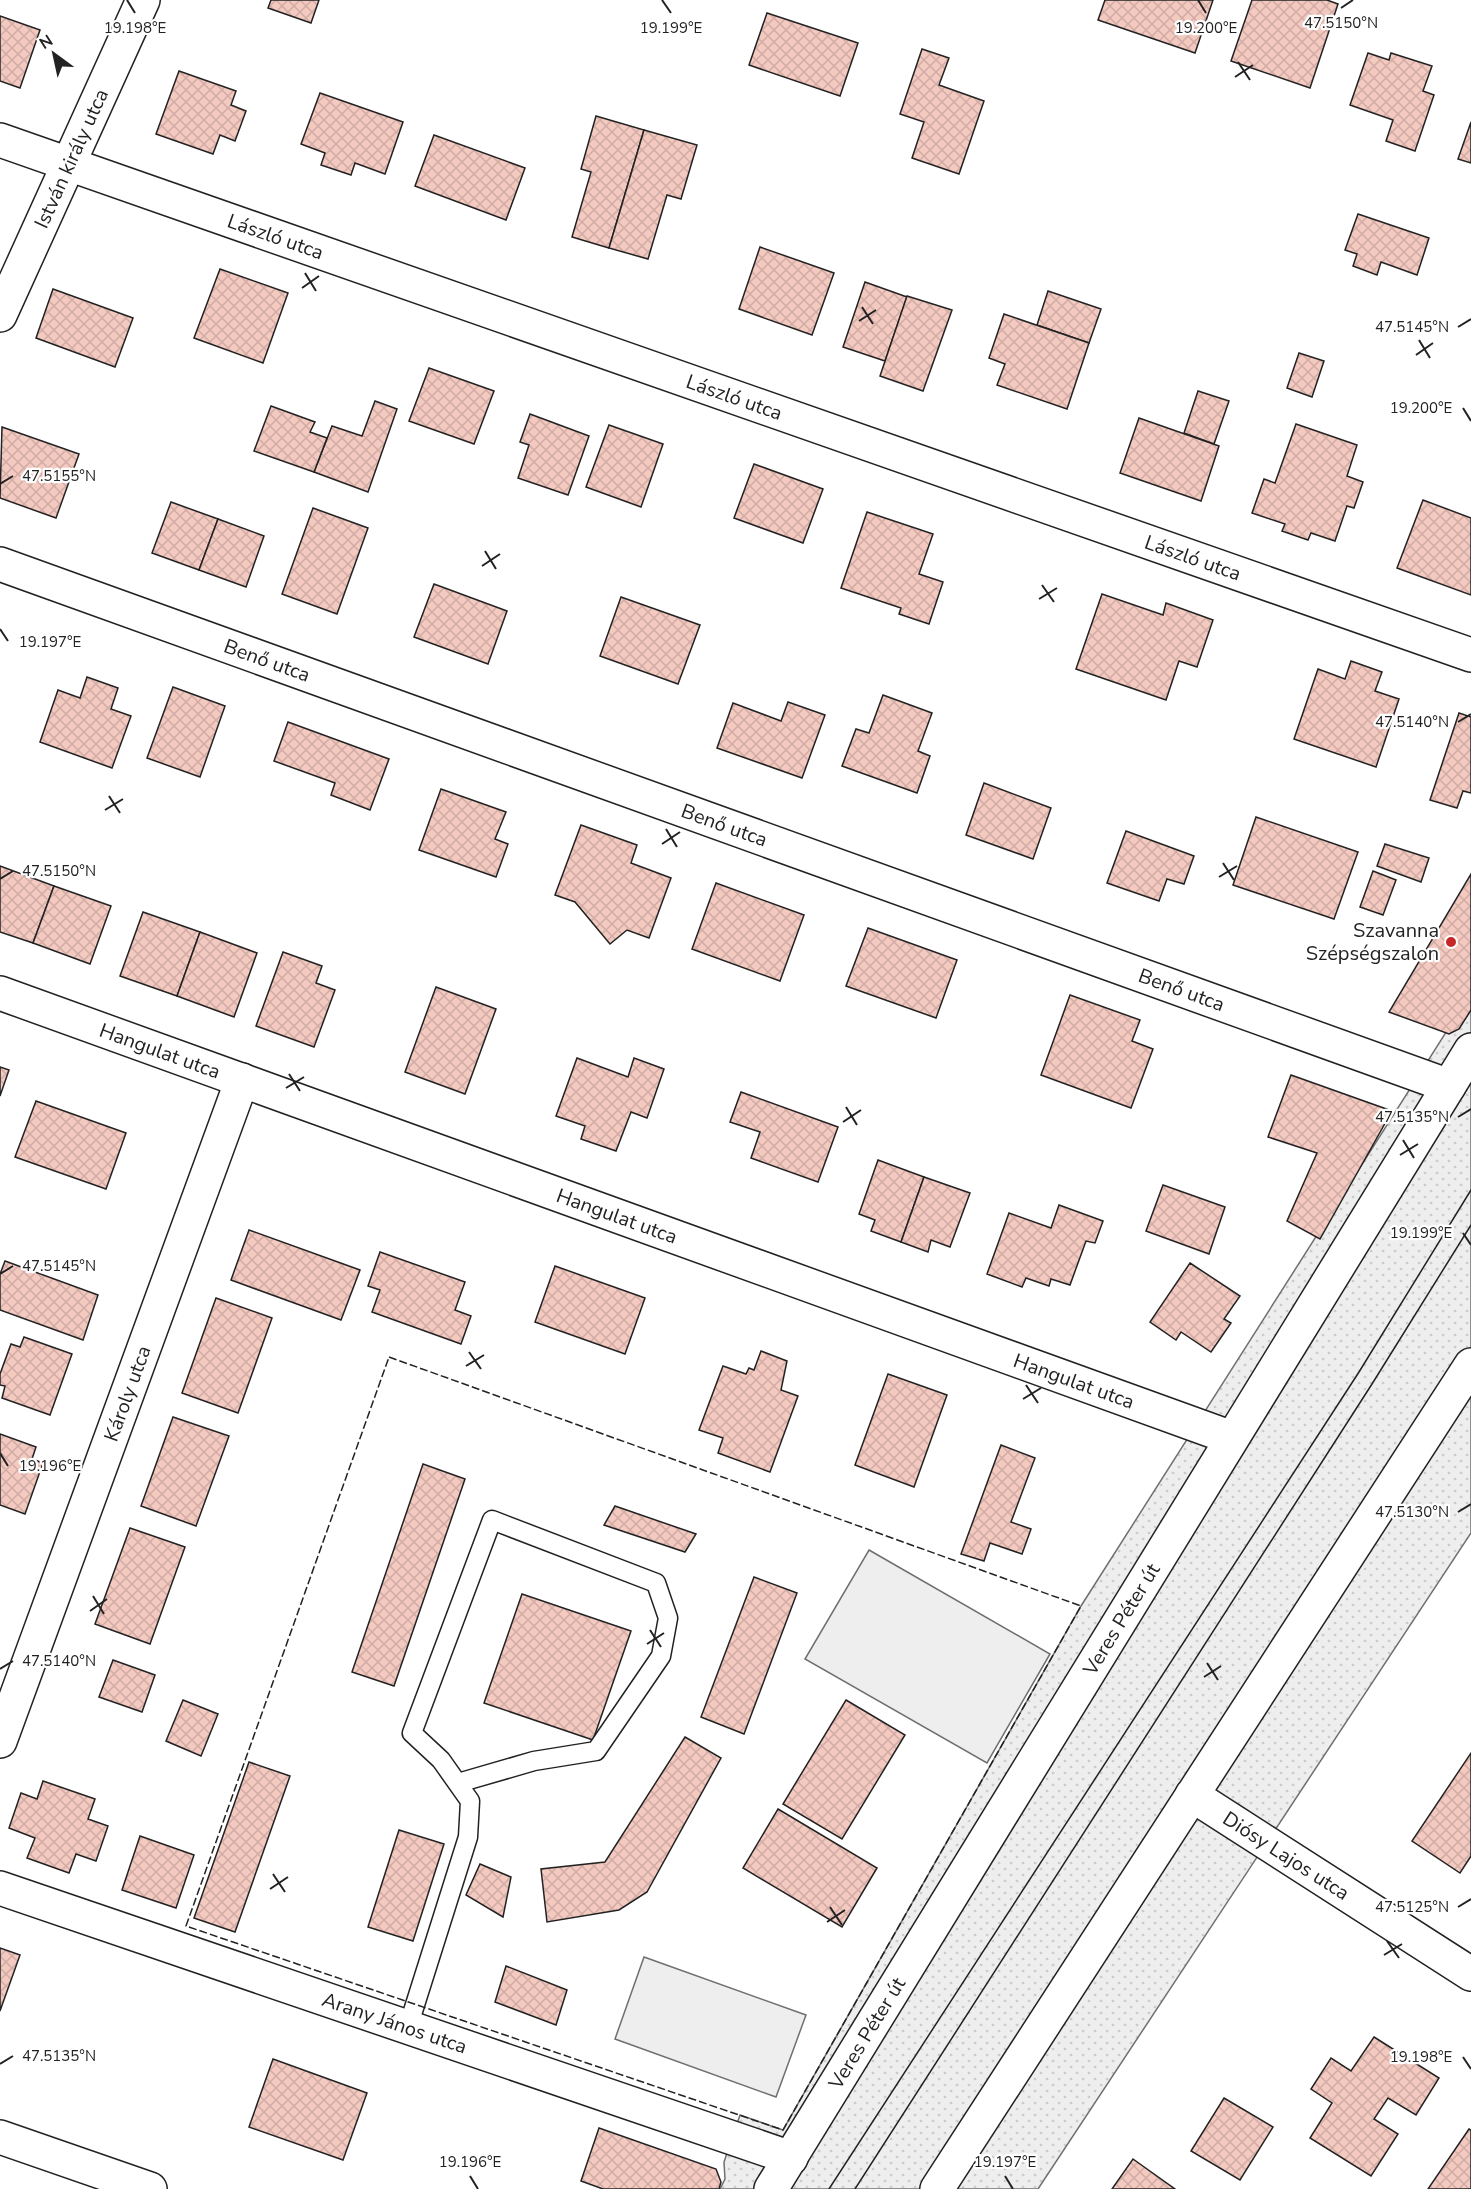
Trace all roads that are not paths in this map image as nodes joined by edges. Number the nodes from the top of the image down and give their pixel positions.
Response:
1 (143, 0) edge
2 (0, 140) edge
3 (68, 163) junction
4 (0, 315) edge
5 (0, 564) edge
6 (1471, 655) edge
7 (0, 993) edge
8 (1471, 1050) edge
9 (242, 1080) junction
10 (1449, 1086) junction
11 (1471, 1365) edge
12 (1232, 1438) junction
13 (0, 1741) edge
14 (458, 1783) junction
15 (1192, 1796) junction
16 (0, 1888) edge
17 (1471, 1974) edge
18 (408, 2027) junction
19 (0, 2136) edge
20 (790, 2158) junction
21 (150, 2189) edge
22 (771, 2189) edge
23 (937, 2189) edge

1 - 3 street, István király utca
2 - 3 street, László utca
3 - 4 street, István király utca
3 - 6 street, László utca
5 - 10 street, Benő utca
7 - 9 street, Hangulat utca
8 - 10 street, Veres Péter út
9 - 12 street, Hangulat utca
9 - 13 street, Károly utca
10 - 12 street, Veres Péter út
11 - 15 street
12 - 20 street, Veres Péter út
14 - 14 lane
14 - 18 lane
15 - 17 street, Diósy Lajos utca
15 - 23 street
16 - 18 street, Arany János utca
18 - 20 street, Arany János utca
19 - 21 street
20 - 22 street, Veres Péter út

